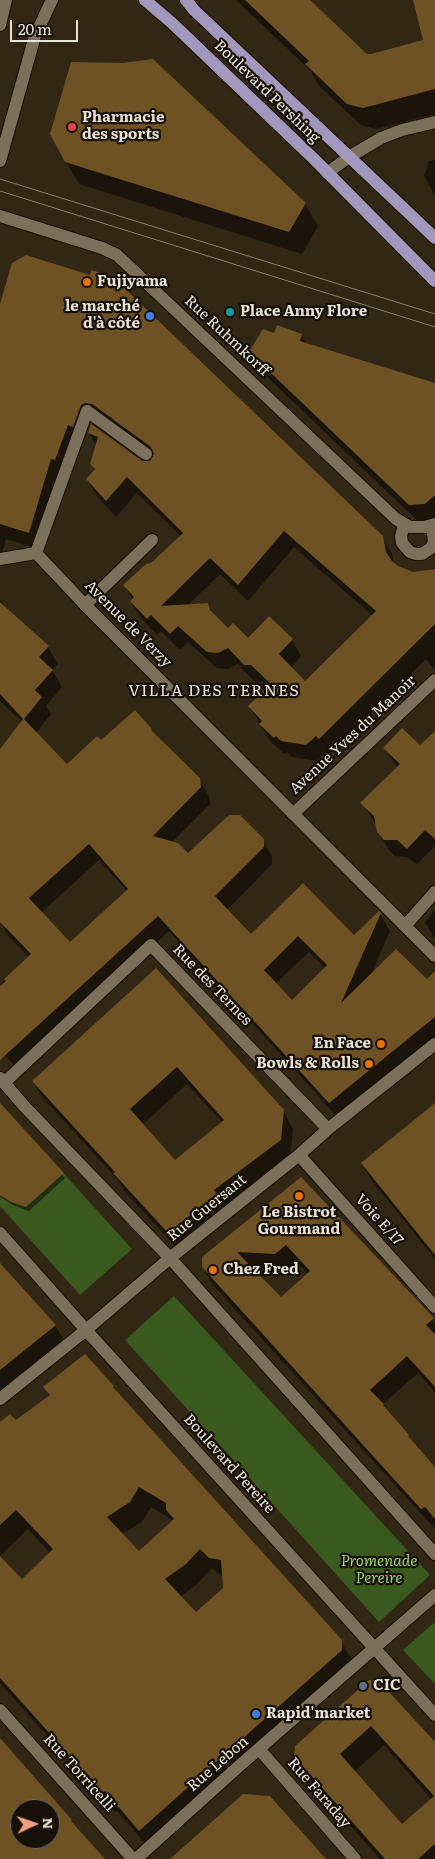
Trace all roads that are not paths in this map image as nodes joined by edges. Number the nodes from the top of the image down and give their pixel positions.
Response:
1 (6, 0) edge
2 (52, 0) edge
3 (145, 0) edge
4 (186, 0) edge
5 (0, 25) edge
6 (435, 122) edge
7 (349, 157) junction
8 (0, 161) edge
9 (327, 173) junction
10 (0, 216) edge
11 (435, 238) edge
12 (435, 282) edge
13 (146, 454) dead end
14 (404, 525) junction
15 (434, 525) edge
16 (152, 540) dead end
17 (36, 553) junction
18 (0, 559) edge
19 (85, 605) junction
20 (435, 680) edge
21 (293, 814) junction
22 (435, 892) edge
23 (405, 926) junction
24 (435, 956) edge
25 (435, 1044) edge
26 (2, 1081) edge
27 (328, 1129) junction
28 (299, 1155) junction
29 (0, 1233) edge
30 (170, 1258) junction
31 (435, 1308) edge
32 (86, 1330) junction
33 (0, 1399) edge
34 (435, 1554) edge
35 (435, 1595) edge
36 (375, 1649) junction
37 (0, 1710) edge
38 (435, 1715) edge
39 (259, 1749) junction
40 (134, 1859) edge
41 (356, 1859) edge

1 - 5 street
2 - 8 street
3 - 9 main road, Boulevard Pershing
4 - 7 main road, Boulevard Pershing
6 - 7 street
7 - 9 street
7 - 11 main road, Boulevard Pershing
9 - 12 main road, Boulevard Pershing
10 - 14 street, Rue Ruhmkorff
13 - 17 street
14 - 15 street
14 - 15 street
16 - 19 street
17 - 18 street
17 - 19 street, Avenue de Verzy
19 - 21 street, Avenue de Verzy
20 - 21 street, Avenue Yves du Manoir
21 - 23 street, Avenue de Verzy
22 - 23 street
23 - 24 street, Avenue de Verzy
25 - 27 street, Rue Guersant
26 - 27 street, Rue des Ternes
26 - 30 street
27 - 28 street, Rue Guersant
28 - 30 street, Rue Guersant
28 - 31 street, Voie E/17
29 - 32 street, Boulevard Pereire
30 - 32 street, Rue Guersant
30 - 34 street
32 - 33 street, Rue Guersant
32 - 36 street, Boulevard Pereire
35 - 36 street, Rue Lebon
36 - 38 street, Boulevard Pereire
36 - 39 street, Rue Lebon
37 - 40 street, Rue Torricelli
39 - 40 street, Rue Lebon
39 - 41 street, Rue Faraday

